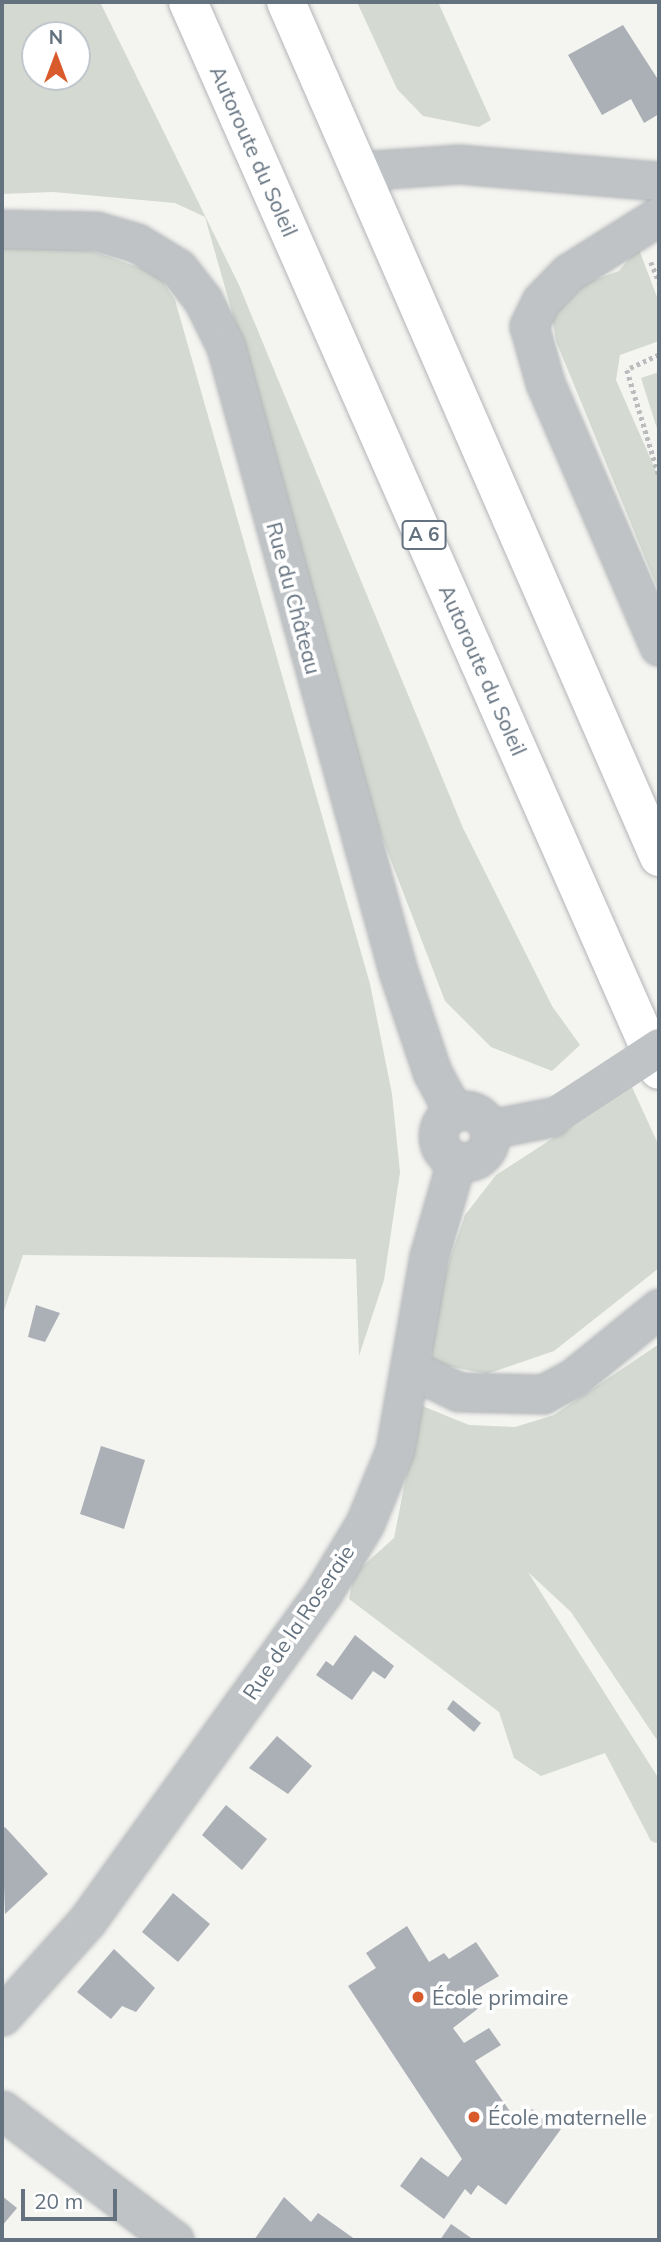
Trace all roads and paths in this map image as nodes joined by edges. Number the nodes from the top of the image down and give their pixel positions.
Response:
1 (188, 2) edge
2 (286, 2) edge
3 (359, 171) junction
4 (659, 181) edge
5 (648, 223) edge
6 (2, 229) edge
7 (659, 355) edge
8 (659, 476) edge
9 (659, 646) edge
10 (659, 857) edge
11 (659, 1048) edge
12 (659, 1070) edge
13 (453, 1111) junction
14 (490, 1129) junction
15 (456, 1162) junction
16 (659, 1308) edge
17 (413, 1370) junction
18 (2, 2016) edge
19 (2, 2110) edge
20 (174, 2240) edge

1 - 12 highway, Autoroute du Soleil / A 6
2 - 3 highway
3 - 4 street
3 - 10 highway
5 - 9 street
6 - 13 street, Rue du Château
7 - 8 path
11 - 14 street, bridge
13 - 14 street
13 - 15 street
14 - 15 street
15 - 17 street, Rue de la Roseraie
16 - 17 street
17 - 18 street, Rue de la Roseraie
19 - 20 street

